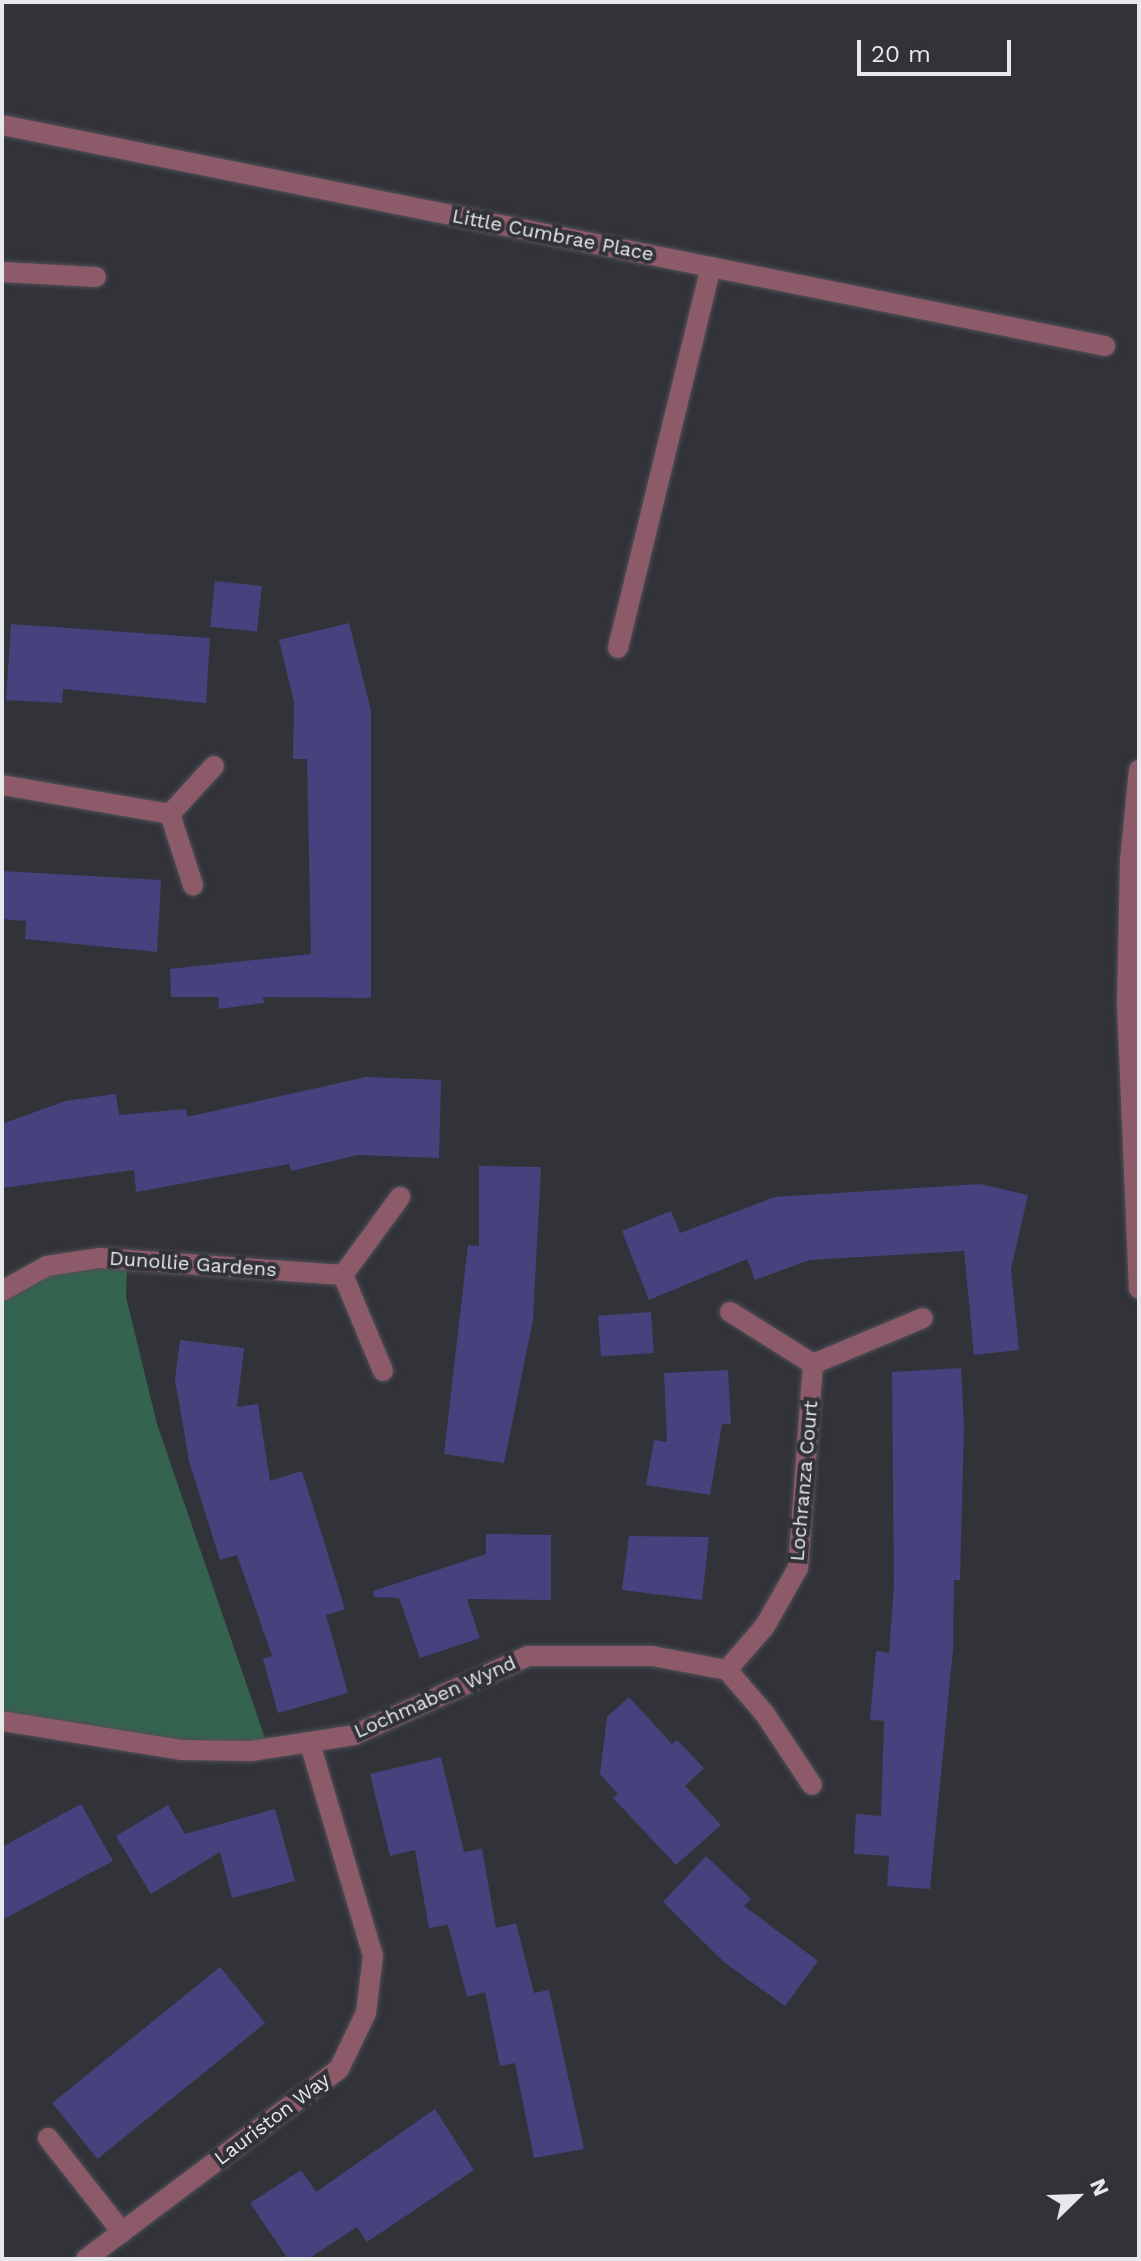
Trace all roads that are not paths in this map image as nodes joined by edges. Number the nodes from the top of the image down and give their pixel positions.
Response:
1 (2, 125) edge
2 (711, 267) junction
3 (2, 272) edge
4 (96, 277) dead end
5 (1105, 346) dead end
6 (618, 648) dead end
7 (214, 766) dead end
8 (1139, 770) edge
9 (2, 785) edge
10 (170, 814) junction
11 (193, 885) dead end
12 (400, 1197) dead end
13 (343, 1275) junction
14 (1139, 1289) edge
15 (2, 1291) edge
16 (730, 1312) dead end
17 (923, 1318) dead end
18 (813, 1364) junction
19 (383, 1371) dead end
20 (727, 1670) junction
21 (2, 1721) edge
22 (310, 1743) junction
23 (812, 1785) dead end
24 (48, 2138) dead end
25 (122, 2232) junction
26 (86, 2259) edge

1 - 2 street, Little Cumbrae Place
2 - 5 street, Little Cumbrae Place
2 - 6 street
3 - 4 street
7 - 10 street
8 - 14 street
9 - 10 street
10 - 11 street
12 - 13 street
13 - 15 street, Dunollie Gardens
13 - 19 street
16 - 18 street
17 - 18 street
18 - 20 street, Lochranza Court
20 - 22 street, Lochmaben Wynd
20 - 23 street
21 - 22 street, Lochmaben Wynd
22 - 25 street, Lauriston Way
24 - 25 street
25 - 26 street, Lauriston Way

